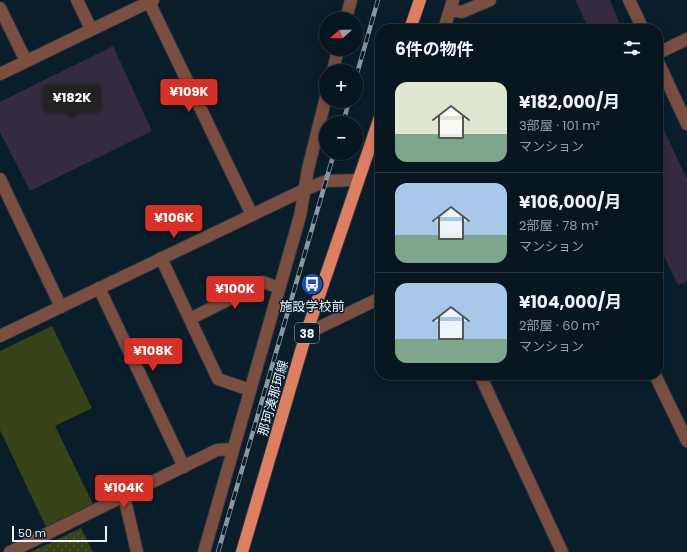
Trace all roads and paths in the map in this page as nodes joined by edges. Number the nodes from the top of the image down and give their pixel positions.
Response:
1 (77, 0) edge
2 (351, 0) edge
3 (420, 0) edge
4 (490, 0) edge
5 (629, 0) edge
6 (150, 1) edge
7 (452, 5) edge
8 (0, 8) edge
9 (348, 12) edge
10 (412, 24) edge
11 (446, 24) edge
12 (641, 24) edge
13 (91, 29) junction
14 (687, 39) edge
15 (663, 51) edge
16 (26, 61) junction
17 (663, 73) edge
18 (0, 74) edge
19 (323, 108) edge
20 (687, 124) edge
21 (375, 131) edge
22 (0, 179) edge
23 (358, 180) junction
24 (304, 190) junction
25 (252, 215) junction
26 (161, 258) junction
27 (99, 288) junction
28 (279, 288) junction
29 (375, 300) edge
30 (61, 307) junction
31 (190, 320) junction
32 (306, 334) junction
33 (0, 336) edge
34 (482, 380) edge
35 (657, 380) edge
36 (250, 390) junction
37 (687, 441) edge
38 (233, 449) junction
39 (184, 467) junction
40 (124, 496) junction
41 (10, 552) edge
42 (137, 552) edge
43 (204, 552) edge
44 (242, 552) edge
45 (562, 552) edge

1 - 13 street
2 - 9 street
3 - 10 main road
4 - 7 street
5 - 12 street
6 - 13 street
6 - 25 street
7 - 11 street
8 - 16 street
13 - 16 street
14 - 15 street
16 - 18 street
17 - 20 street
19 - 24 street
21 - 23 main road, 那珂湊那珂線 / 38
22 - 30 street
23 - 24 street
23 - 32 main road, 那珂湊那珂線 / 38
24 - 25 street
24 - 28 street
25 - 26 street
26 - 27 street
26 - 31 street
27 - 30 street
27 - 39 street
28 - 31 street
28 - 36 street
29 - 32 street
30 - 33 street
31 - 36 street
32 - 44 main road, 那珂湊那珂線 / 38
34 - 45 street
35 - 37 street
36 - 38 street
38 - 39 street
38 - 43 street
39 - 40 street
40 - 41 street
40 - 42 street

